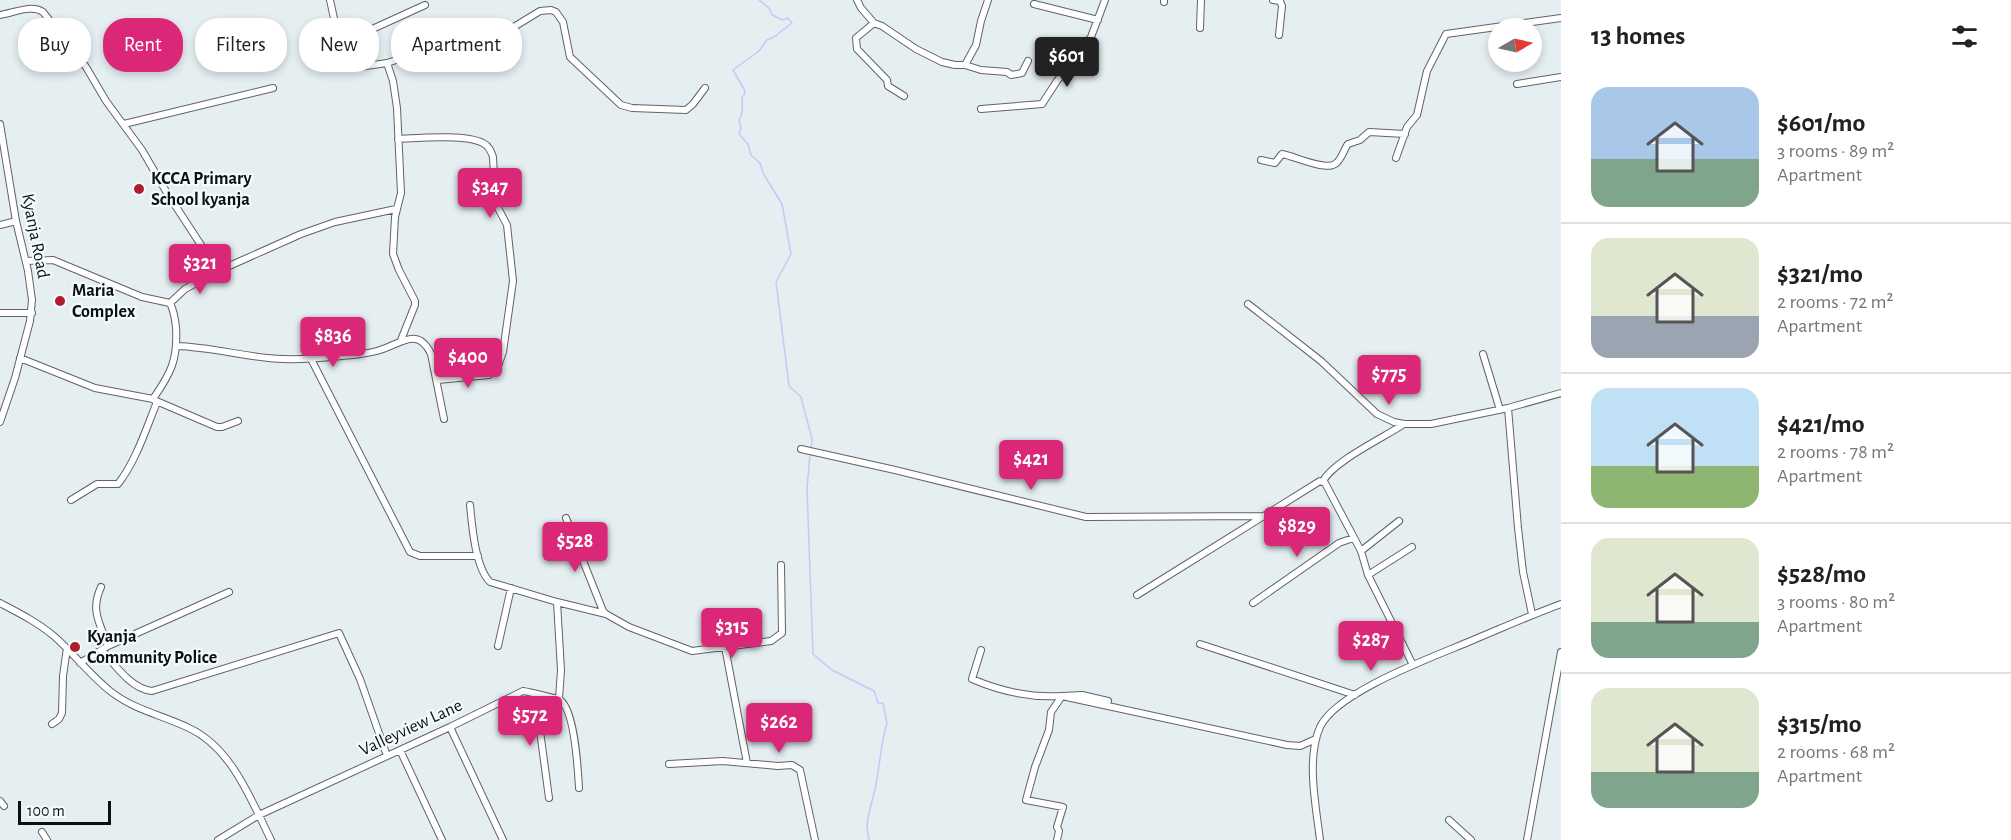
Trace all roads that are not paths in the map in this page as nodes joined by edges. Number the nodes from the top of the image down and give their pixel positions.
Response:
1 (330, 0) edge
2 (857, 0) edge
3 (988, 0) edge
4 (1105, 0) edge
5 (1201, 0) edge
6 (1273, 0) edge
7 (1034, 4) dead end
8 (425, 5) dead end
9 (0, 15) edge
10 (334, 18) edge
11 (1561, 18) edge
12 (1098, 20) junction
13 (874, 23) junction
14 (379, 26) edge
15 (1200, 28) dead end
16 (1280, 35) dead end
17 (1028, 61) dead end
18 (387, 63) junction
19 (379, 64) edge
20 (965, 65) junction
21 (1561, 77) edge
22 (1517, 84) dead end
23 (273, 87) dead end
24 (705, 88) dead end
25 (904, 96) dead end
26 (981, 109) dead end
27 (124, 124) junction
28 (0, 128) edge
29 (1405, 134) junction
30 (398, 138) junction
31 (1396, 158) dead end
32 (1261, 160) dead end
33 (396, 209) junction
34 (16, 221) junction
35 (0, 225) edge
36 (26, 261) junction
37 (218, 271) junction
38 (170, 303) junction
39 (1248, 304) dead end
40 (0, 313) edge
41 (32, 313) junction
42 (401, 340) junction
43 (177, 346) junction
44 (1483, 354) dead end
45 (310, 357) junction
46 (20, 358) junction
47 (438, 380) junction
48 (1561, 393) edge
49 (155, 400) junction
50 (1508, 408) junction
51 (1500, 410) junction
52 (444, 418) dead end
53 (238, 421) dead end
54 (0, 422) edge
55 (1404, 424) junction
56 (801, 449) dead end
57 (1323, 481) junction
58 (71, 500) dead end
59 (470, 505) dead end
60 (1264, 516) junction
61 (566, 518) dead end
62 (1399, 521) dead end
63 (1353, 538) junction
64 (1412, 547) dead end
65 (1361, 551) junction
66 (478, 556) junction
67 (781, 566) dead end
68 (1368, 575) junction
69 (101, 587) dead end
70 (511, 588) junction
71 (229, 592) dead end
72 (1137, 595) dead end
73 (557, 602) junction
74 (0, 603) edge
75 (1253, 603) dead end
76 (1561, 604) edge
77 (606, 614) junction
78 (1532, 614) junction
79 (1200, 644) dead end
80 (498, 646) dead end
81 (725, 647) junction
82 (67, 648) junction
83 (105, 648) junction
84 (981, 650) dead end
85 (1561, 652) edge
86 (80, 663) junction
87 (1413, 665) junction
88 (535, 694) junction
89 (1355, 695) junction
90 (1062, 696) junction
91 (559, 699) junction
92 (1108, 701) dead end
93 (52, 724) dead end
94 (450, 727) junction
95 (1316, 739) junction
96 (400, 750) junction
97 (387, 756) junction
98 (747, 763) junction
99 (669, 764) dead end
100 (579, 788) dead end
101 (549, 798) dead end
102 (259, 815) junction
103 (1449, 820) dead end
104 (42, 832) dead end
105 (47, 840) edge
106 (218, 840) edge
107 (271, 840) edge
108 (442, 840) edge
109 (503, 840) edge
110 (815, 840) edge
111 (1057, 840) edge
112 (1320, 840) edge
113 (1472, 840) edge
114 (1527, 840) edge

1 - 10 street
2 - 13 street
3 - 20 street
4 - 12 street
5 - 15 street
6 - 16 street
7 - 12 street
8 - 14 street
9 - 27 street
11 - 29 street
12 - 26 street
13 - 20 street
13 - 25 street
17 - 20 street
18 - 19 street
18 - 24 street
18 - 30 street
21 - 22 street
23 - 27 street
27 - 37 street
28 - 34 street, Kyanja Road
29 - 31 street
29 - 32 street
30 - 33 street
30 - 47 street
33 - 37 street
33 - 42 street
34 - 35 street
34 - 36 street, Kyanja Road
36 - 38 street
36 - 41 street, Kyanja Road
37 - 38 street
38 - 43 street
39 - 55 street
40 - 41 street
41 - 46 street, Kyanja Road
42 - 45 street
42 - 47 street
43 - 45 street
43 - 49 street
44 - 51 street
45 - 66 street
46 - 49 street
46 - 54 street, Kyanja Road
47 - 52 street
48 - 50 street
49 - 53 street
49 - 58 street
50 - 51 street
50 - 78 street
51 - 55 street
55 - 57 street
56 - 60 street
57 - 60 street
57 - 63 street
59 - 66 street
60 - 72 street
61 - 77 street
62 - 65 street
63 - 65 street
63 - 75 street
64 - 68 street
65 - 68 street
66 - 70 street
67 - 81 street
68 - 87 street
69 - 83 street
70 - 73 street
70 - 80 street
71 - 83 street
73 - 77 street
73 - 91 street
74 - 82 street
76 - 78 street
77 - 81 street
78 - 87 street
79 - 89 street
81 - 98 street
82 - 86 street
82 - 93 street
83 - 86 street
83 - 97 street
84 - 90 street
85 - 114 street
86 - 102 street
87 - 89 street
88 - 91 street, Valleyview Lane
88 - 94 street, Valleyview Lane
88 - 101 street
89 - 95 street
90 - 92 street
90 - 95 street
90 - 111 street
91 - 100 street
94 - 96 street, Valleyview Lane
94 - 109 street
95 - 112 street
96 - 97 street, Valleyview Lane
96 - 108 street
97 - 102 street, Valleyview Lane
98 - 99 street
98 - 110 street
102 - 106 street, Valleyview Lane
102 - 107 street
103 - 113 street
104 - 105 street

